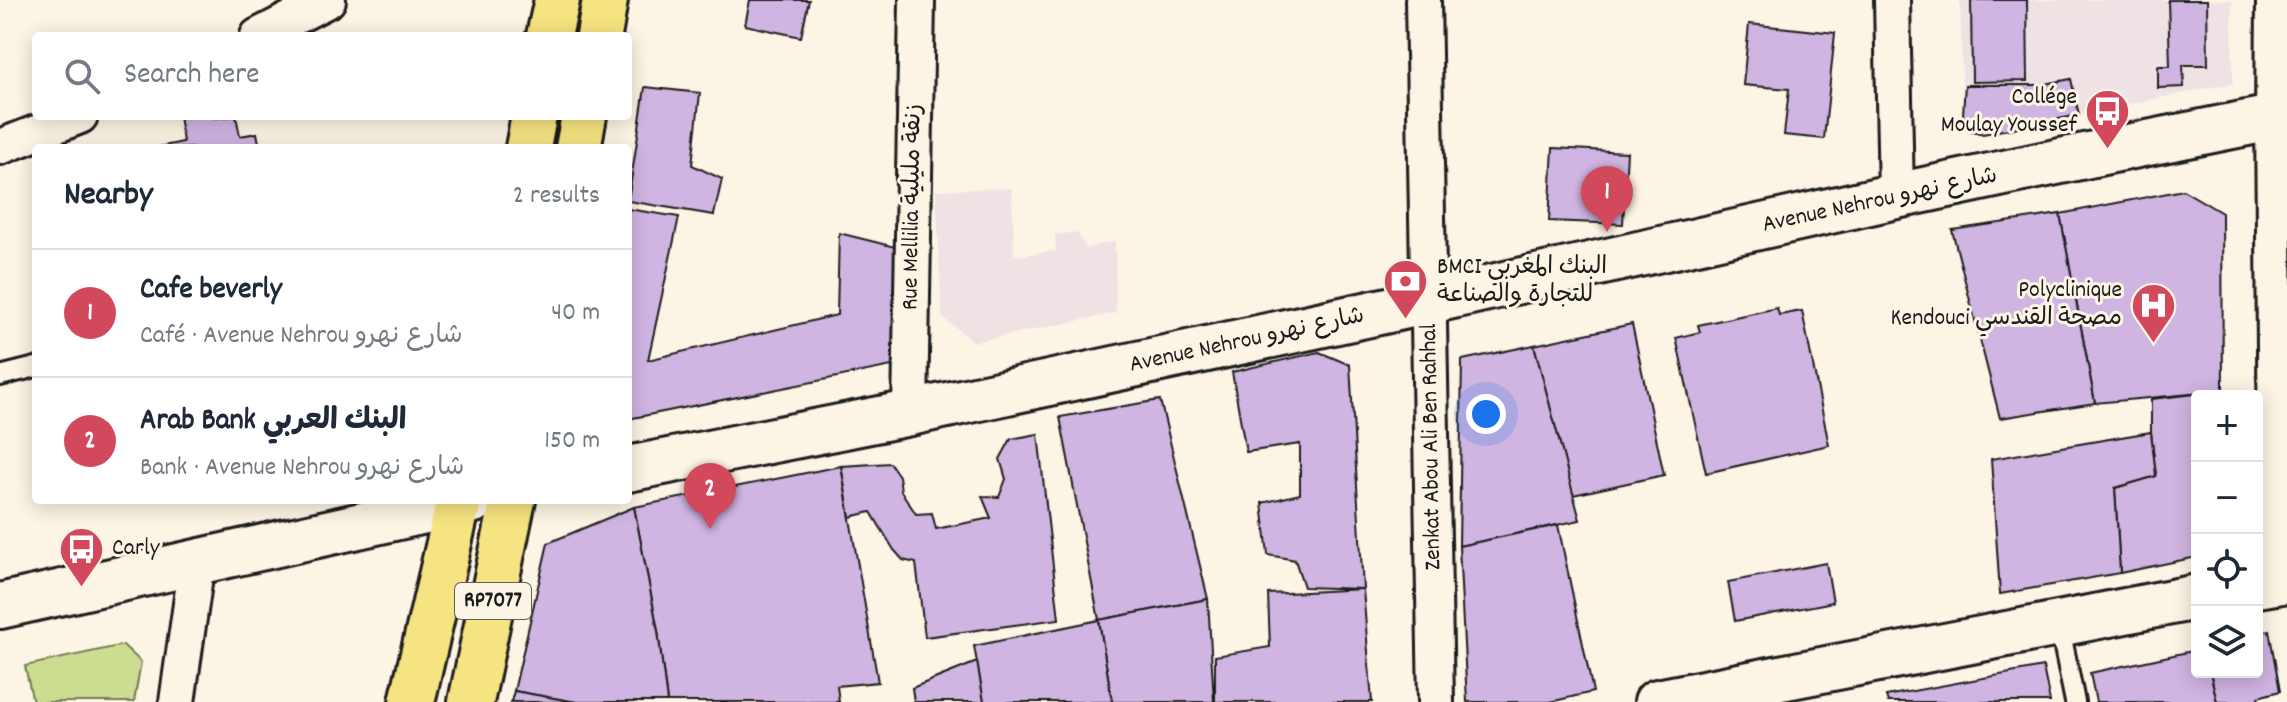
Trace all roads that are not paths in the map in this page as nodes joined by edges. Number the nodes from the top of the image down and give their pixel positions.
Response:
1 (328, 0) edge
2 (557, 0) edge
3 (605, 0) edge
4 (917, 0) edge
5 (1423, 0) edge
6 (1892, 0) edge
7 (2274, 0) edge
8 (266, 32) edge
9 (550, 32) edge
10 (600, 32) edge
11 (2280, 116) edge
12 (70, 120) edge
13 (533, 120) edge
14 (583, 120) edge
15 (529, 144) edge
16 (579, 144) edge
17 (0, 147) edge
18 (1896, 196) junction
19 (1430, 301) junction
20 (32, 368) edge
21 (0, 376) edge
22 (910, 413) junction
23 (632, 468) edge
24 (451, 504) edge
25 (463, 504) edge
26 (512, 504) edge
27 (197, 562) junction
28 (2274, 582) edge
29 (2191, 598) edge
30 (0, 606) edge
31 (2059, 623) junction
32 (1672, 700) edge
33 (177, 702) edge
34 (412, 702) edge
35 (471, 702) edge
36 (1436, 702) edge
37 (2075, 702) edge

1 - 8 street
2 - 9 main road
3 - 10 main road
4 - 22 street, Rue Mellilia زنقة مليلية
5 - 19 street, Zenkat Abou Ali Ben Rahhal
6 - 18 street
7 - 11 street
11 - 18 main road, Avenue Nehrou شارع نهرو
11 - 28 street
12 - 17 street
13 - 15 main road
14 - 16 main road
18 - 19 main road, Avenue Nehrou شارع نهرو
19 - 22 main road, Avenue Nehrou شارع نهرو
19 - 36 street, Zenkat Abou Ali Ben Rahhal
20 - 21 lane
22 - 23 main road, Avenue Nehrou شارع نهرو
24 - 27 main road
25 - 34 main road, RP7077
26 - 35 main road, RP7077
27 - 30 main road
27 - 33 street
29 - 31 main road
31 - 32 main road
31 - 37 lane

